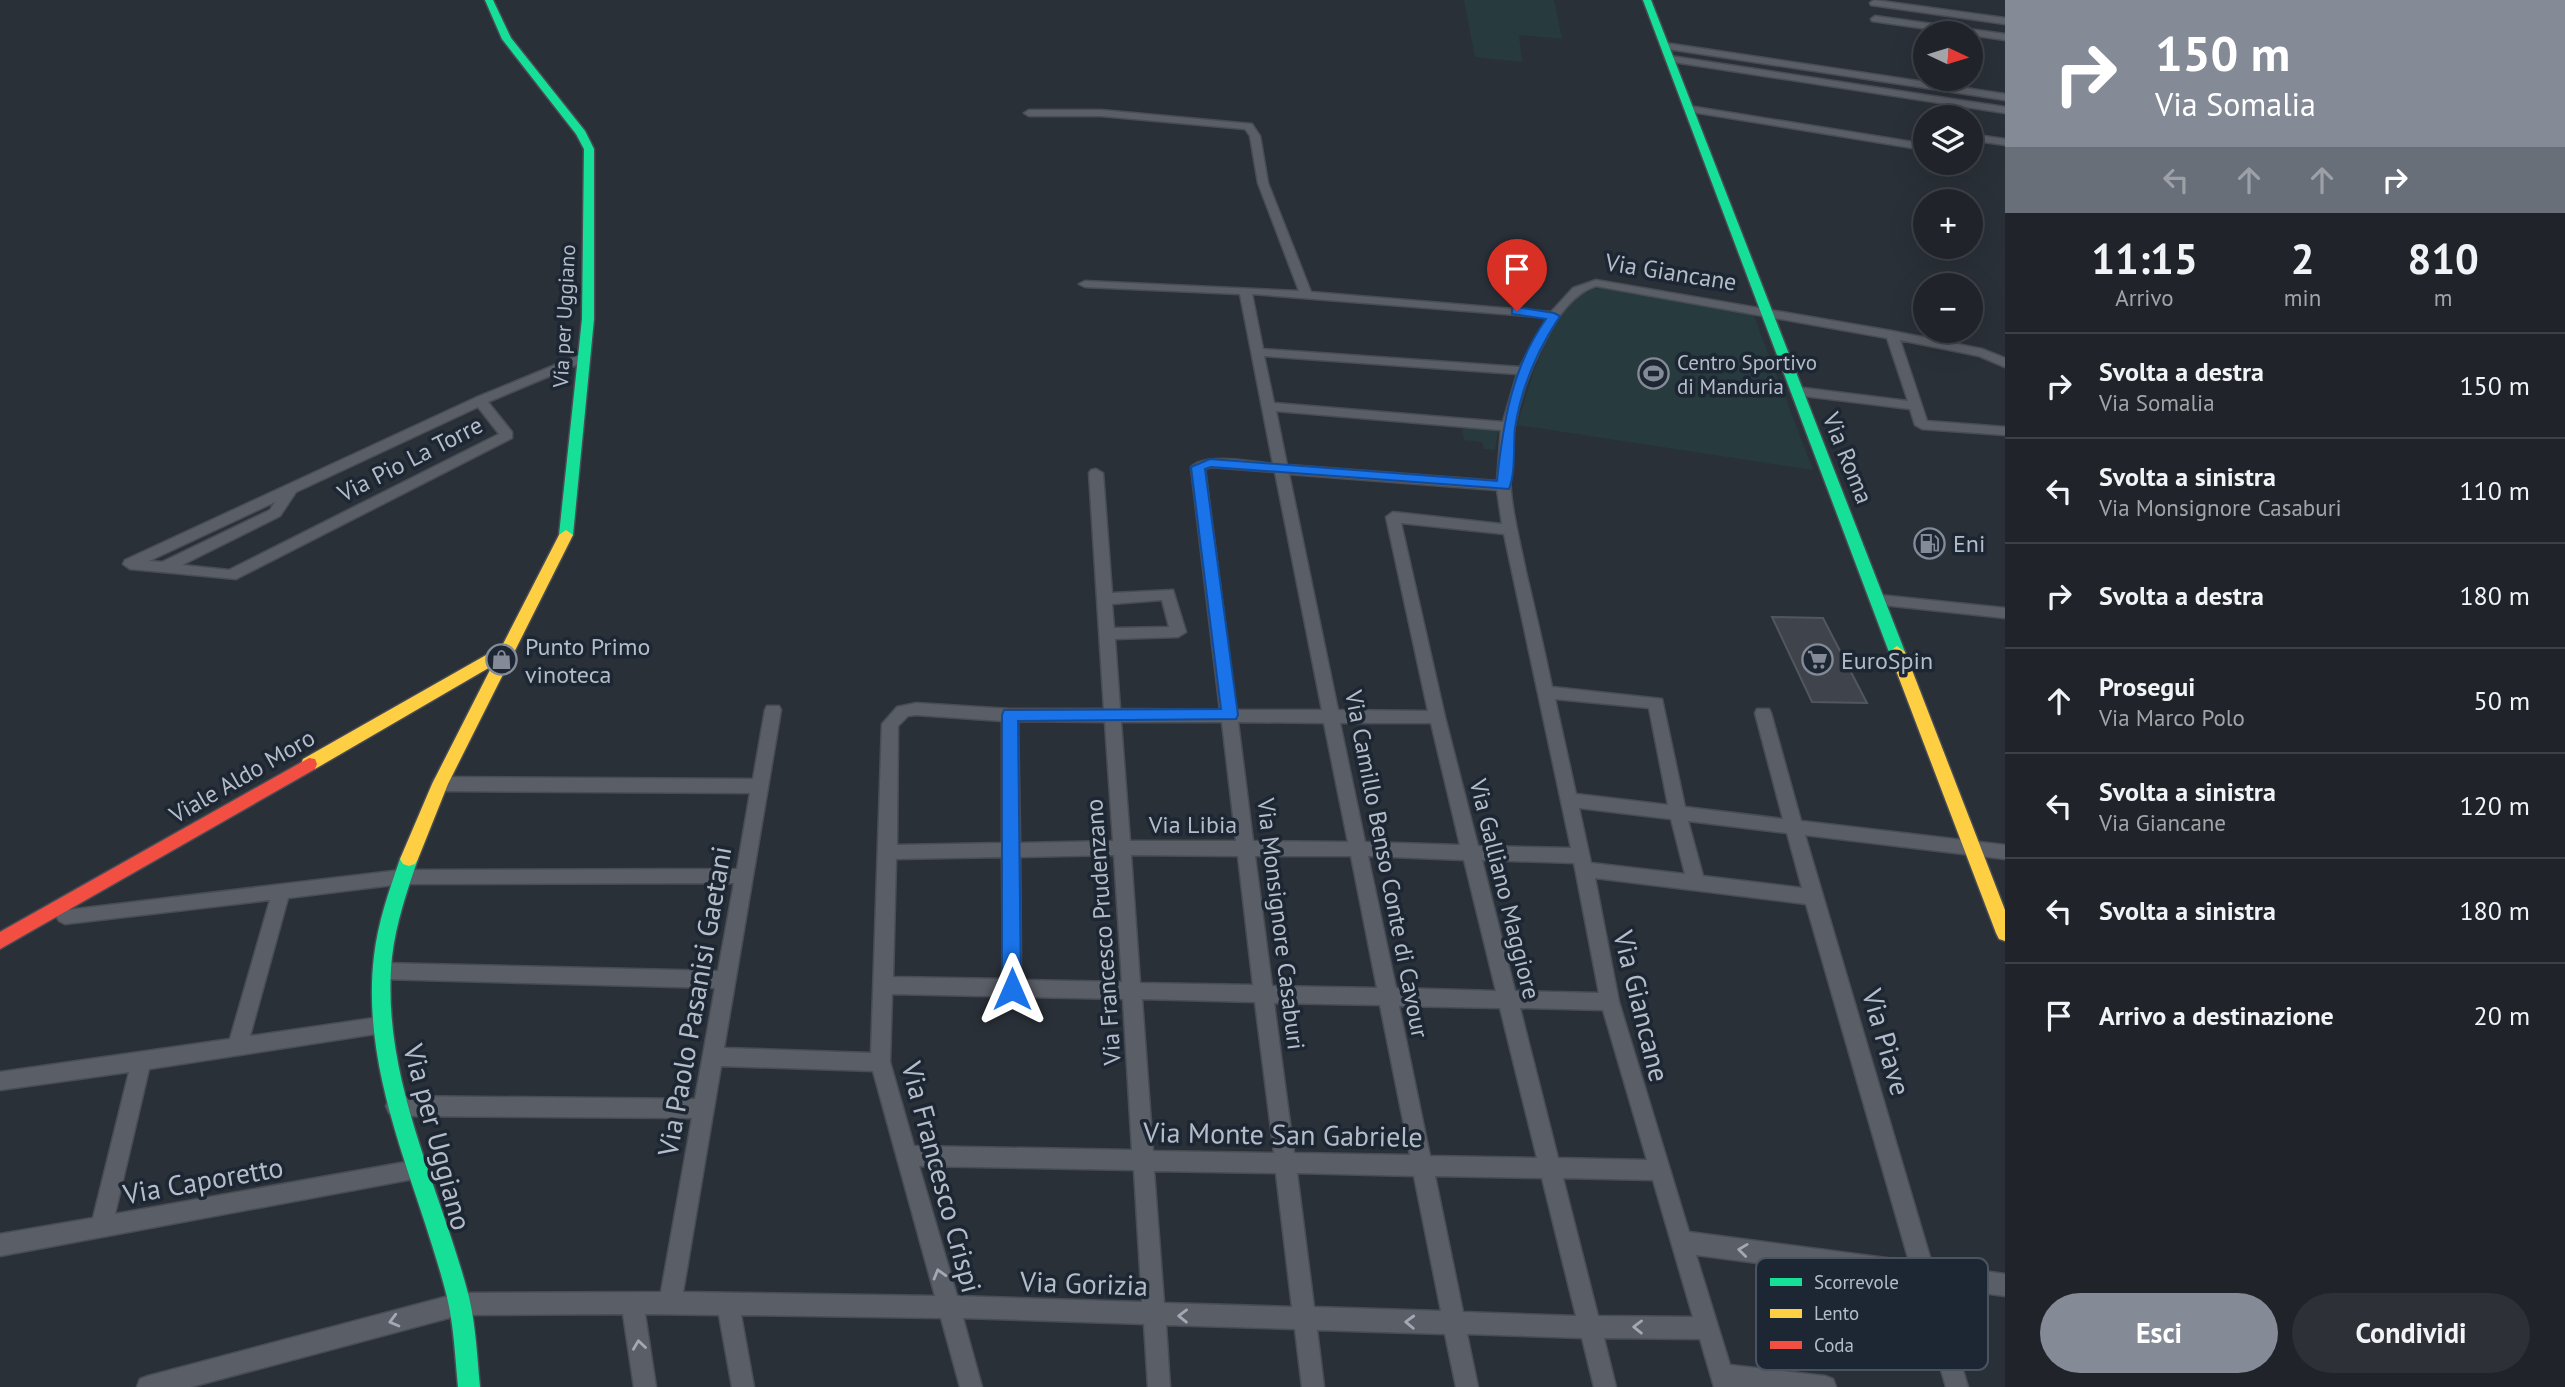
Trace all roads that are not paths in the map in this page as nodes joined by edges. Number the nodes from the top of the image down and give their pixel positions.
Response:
1 (489, 0) edge
2 (1647, 0) edge
3 (1874, 1) edge
4 (2005, 21) edge
5 (2005, 37) edge
6 (1667, 52) junction
7 (2005, 97) edge
8 (1689, 109) junction
9 (2005, 110) edge
10 (1029, 113) dead end
11 (1983, 139) edge
12 (2005, 142) edge
13 (1913, 145) edge
14 (1085, 284) dead end
15 (1245, 291) junction
16 (1306, 294) junction
17 (1765, 312) junction
18 (1554, 316) junction
19 (1892, 335) junction
20 (1257, 352) junction
21 (584, 357) junction
22 (2005, 363) edge
23 (1525, 370) junction
24 (1796, 391) junction
25 (480, 401) junction
26 (1915, 406) junction
27 (1267, 407) junction
28 (1509, 426) junction
29 (2005, 431) edge
30 (1283, 470) junction
31 (1096, 474) dead end
32 (1504, 486) junction
33 (291, 489) junction
34 (1510, 530) junction
35 (164, 568) junction
36 (1104, 599) junction
37 (1879, 600) junction
38 (2005, 612) edge
39 (1106, 634) junction
40 (507, 650) junction
41 (497, 670) junction
42 (1545, 692) junction
43 (774, 709) dead end
44 (1763, 713) dead end
45 (1010, 715) junction
46 (1112, 715) junction
47 (1230, 715) junction
48 (1333, 715) junction
49 (1437, 717) junction
50 (440, 784) junction
51 (760, 786) junction
52 (1569, 800) junction
53 (1678, 815) junction
54 (1794, 827) junction
55 (1123, 848) junction
56 (1246, 848) junction
57 (1972, 848) junction
58 (1359, 849) junction
59 (1011, 851) junction
60 (888, 852) junction
61 (1472, 852) junction
62 (2005, 852) edge
63 (1583, 863) junction
64 (744, 876) junction
65 (401, 877) junction
66 (1696, 883) junction
67 (281, 891) junction
68 (1813, 897) junction
69 (65, 916) junction
70 (2005, 933) edge
71 (0, 941) edge
72 (0, 953) edge
73 (382, 971) junction
74 (726, 980) junction
75 (883, 985) junction
76 (1012, 989) junction
77 (1132, 992) junction
78 (1266, 994) junction
79 (1388, 997) junction
80 (1508, 1000) junction
81 (1610, 1002) junction
82 (382, 1026) junction
83 (237, 1047) junction
84 (713, 1057) junction
85 (141, 1061) junction
86 (880, 1062) junction
87 (0, 1081) edge
88 (396, 1106) junction
89 (704, 1109) junction
90 (906, 1156) junction
91 (1144, 1160) junction
92 (1284, 1162) junction
93 (1421, 1165) junction
94 (1549, 1168) junction
95 (417, 1170) junction
96 (1659, 1170) junction
97 (102, 1226) junction
98 (1681, 1242) junction
99 (0, 1245) edge
100 (1806, 1258) edge
101 (1920, 1258) edge
102 (670, 1303) junction
103 (728, 1303) junction
104 (460, 1304) junction
105 (633, 1304) junction
106 (948, 1307) junction
107 (1154, 1315) junction
108 (1306, 1319) junction
109 (1454, 1323) junction
110 (1589, 1327) junction
111 (1706, 1328) junction
112 (1952, 1370) edge
113 (1723, 1381) edge
114 (148, 1387) edge
115 (470, 1387) edge
116 (645, 1387) edge
117 (743, 1387) edge
118 (971, 1387) edge
119 (1158, 1387) edge
120 (1313, 1387) edge
121 (1467, 1387) edge
122 (1605, 1387) edge
123 (1825, 1387) edge
124 (1957, 1387) edge

1 - 21 street, Via per Uggiano
2 - 6 street, Via Roma
3 - 4 street
3 - 5 street
6 - 7 street
6 - 8 street, Via Roma
6 - 9 street
8 - 13 street
8 - 17 street, Via Roma
10 - 16 street
11 - 12 street
14 - 15 street
15 - 16 street
15 - 20 street, Via Camillo Benso Conte di Cavour
16 - 18 street
17 - 18 street, Via Giancane
17 - 19 street, Via Giancane
17 - 24 street, Via Roma
18 - 23 street, Via Giancane
19 - 22 street, Via Giancane
19 - 26 street
20 - 23 street
20 - 27 street, Via Camillo Benso Conte di Cavour
21 - 25 street, Via Pio La Torre
21 - 40 street, Via per Uggiano
23 - 28 street, Via Giancane
24 - 26 street
24 - 37 street, Via Roma
25 - 33 street
25 - 35 street, Via Pio La Torre
26 - 29 street
27 - 28 street
27 - 30 street, Via Camillo Benso Conte di Cavour
28 - 32 street, Via Giancane
30 - 32 street
30 - 47 street, Via Monsignore Casaburi
30 - 48 street, Via Camillo Benso Conte di Cavour
31 - 36 street, Via Francesco Prudenzano
32 - 34 street, Via Giancane
33 - 35 street
33 - 35 street
34 - 42 street, Via Giancane
34 - 49 street, Via Galliano Maggiore
36 - 39 street, Via Francesco Prudenzano
36 - 39 street
37 - 38 street
37 - 57 street, Via Roma
39 - 46 street, Via Francesco Prudenzano
40 - 41 street, Via per Uggiano
40 - 71 street, Viale Aldo Moro
41 - 50 street, Via per Uggiano
41 - 69 street, Viale Aldo Moro
42 - 52 street, Via Giancane
42 - 53 street
43 - 51 street, Via Paolo Pasanisi Gaetani
44 - 54 street, Via Piave
45 - 46 street
45 - 59 street
45 - 60 street, Via Francesco Crispi
46 - 47 street
46 - 55 street, Via Francesco Prudenzano
47 - 48 street
47 - 56 street, Via Monsignore Casaburi
48 - 49 street
48 - 58 street, Via Camillo Benso Conte di Cavour
49 - 61 street, Via Galliano Maggiore
50 - 51 street
50 - 65 street, Via per Uggiano
51 - 64 street, Via Paolo Pasanisi Gaetani
52 - 53 street
52 - 63 street, Via Giancane
53 - 54 street
53 - 66 street
54 - 57 street
54 - 68 street, Via Piave
55 - 56 street, Via Libia
55 - 59 street, Via Libia
55 - 77 street, Via Francesco Prudenzano
56 - 58 street, Via Libia
56 - 78 street, Via Monsignore Casaburi
57 - 62 street
57 - 70 street, Via Roma
58 - 61 street, Via Libia
58 - 79 street, Via Camillo Benso Conte di Cavour
59 - 60 street, Via Libia
59 - 76 street
60 - 75 street, Via Francesco Crispi
61 - 63 street, Via Libia
61 - 80 street, Via Galliano Maggiore
63 - 66 street, Via Libia
63 - 81 street, Via Giancane
64 - 65 street
64 - 74 street, Via Paolo Pasanisi Gaetani
65 - 67 street
65 - 73 street, Via per Uggiano
66 - 68 street, Via Libia
67 - 69 street
67 - 83 street
68 - 101 street, Via Piave
69 - 72 street, Viale Aldo Moro
73 - 74 street
73 - 82 street, Via per Uggiano
74 - 84 street, Via Paolo Pasanisi Gaetani
75 - 76 street
75 - 86 street, Via Francesco Crispi
76 - 77 street
77 - 78 street
77 - 91 street, Via Francesco Prudenzano
78 - 79 street
78 - 92 street, Via Monsignore Casaburi
79 - 80 street
79 - 93 street, Via Camillo Benso Conte di Cavour
80 - 81 street
80 - 94 street, Via Galliano Maggiore
81 - 96 street, Via Giancane
82 - 83 street
82 - 88 street, Via per Uggiano
83 - 85 street
84 - 86 street
84 - 89 street, Via Paolo Pasanisi Gaetani
85 - 87 street
85 - 97 street
86 - 90 street, Via Francesco Crispi
88 - 89 street
88 - 95 street, Via per Uggiano
89 - 102 street, Via Paolo Pasanisi Gaetani
90 - 91 street, Via Monte San Gabriele
106 -> 90 street, Via Francesco Crispi
91 - 92 street, Via Monte San Gabriele
91 - 107 street, Via Francesco Prudenzano
92 - 93 street, Via Monte San Gabriele
92 - 108 street, Via Monsignore Casaburi
93 - 94 street, Via Monte San Gabriele
93 - 109 street, Via Camillo Benso Conte di Cavour
94 - 96 street, Via Monte San Gabriele
94 - 110 street, Via Galliano Maggiore
95 - 97 street, Via Caporetto
95 - 104 street, Via per Uggiano
96 - 98 street, Via Giancane
97 - 99 street, Via Caporetto
100 -> 98 street
98 - 111 street, Via Giancane
102 - 103 street, Via Gorizia
102 - 105 street, Via Gorizia
103 - 106 street, Via Gorizia
103 - 117 street
104 - 105 street, Via Gorizia
104 -> 114 street, Via Gorizia
104 - 115 street, Via per Uggiano
116 -> 105 street
106 - 107 street, Via Gorizia
106 - 118 street, Via Francesco Crispi
108 -> 107 street, Via Gorizia
107 - 119 street, Via Francesco Prudenzano
109 -> 108 street, Via Gorizia
108 - 120 street, Via Monsignore Casaburi
109 - 110 street, Via Gorizia
109 - 121 street, Via Camillo Benso Conte di Cavour
111 -> 110 street, Via Gorizia
110 - 122 street, Via Galliano Maggiore
111 - 113 street, Via Giancane
112 - 124 street, Via Piave
113 - 123 street

